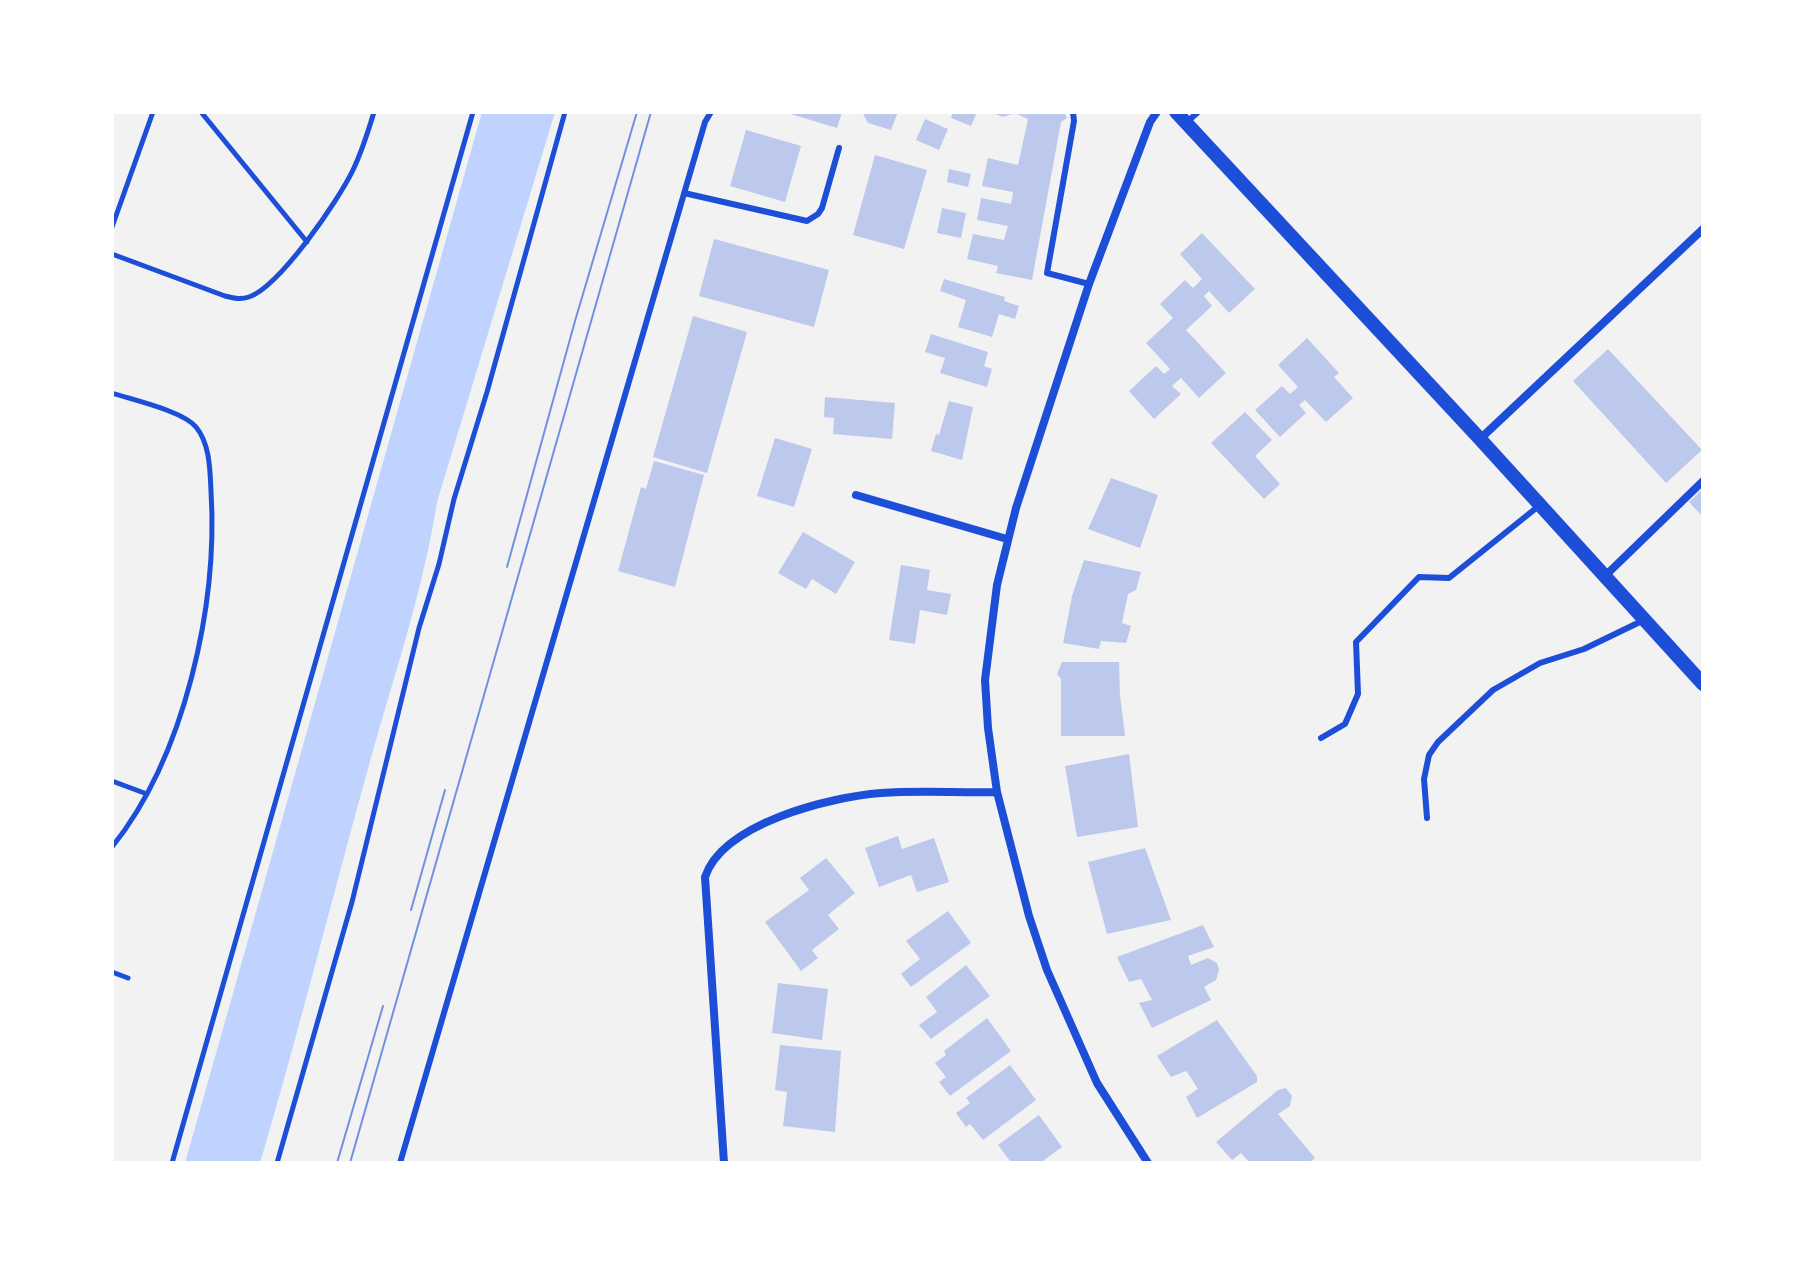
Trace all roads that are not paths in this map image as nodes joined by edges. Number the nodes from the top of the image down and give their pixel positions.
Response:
1 (711, 112) edge
2 (1073, 112) edge
3 (1157, 112) edge
4 (1187, 115) edge
5 (839, 148) dead end
6 (684, 193) junction
7 (1703, 229) edge
8 (1089, 284) junction
9 (1480, 439) junction
10 (1703, 481) edge
11 (856, 495) dead end
12 (1540, 505) junction
13 (1007, 539) junction
14 (1605, 576) junction
15 (1644, 620) junction
16 (1703, 684) edge
17 (1321, 738) dead end
18 (997, 792) junction
19 (1427, 818) dead end
20 (400, 1163) edge
21 (724, 1163) edge
22 (1148, 1163) edge

1 - 6 lane
2 - 8 lane
3 - 8 street
4 - 9 street
5 - 6 lane
6 - 20 lane
7 - 9 street
8 - 13 street
9 - 12 street
10 - 14 street
11 - 13 street
12 - 14 street
12 - 17 lane
13 - 18 street
14 - 15 street
15 - 16 street
15 - 19 lane
18 - 21 street
18 - 22 street

